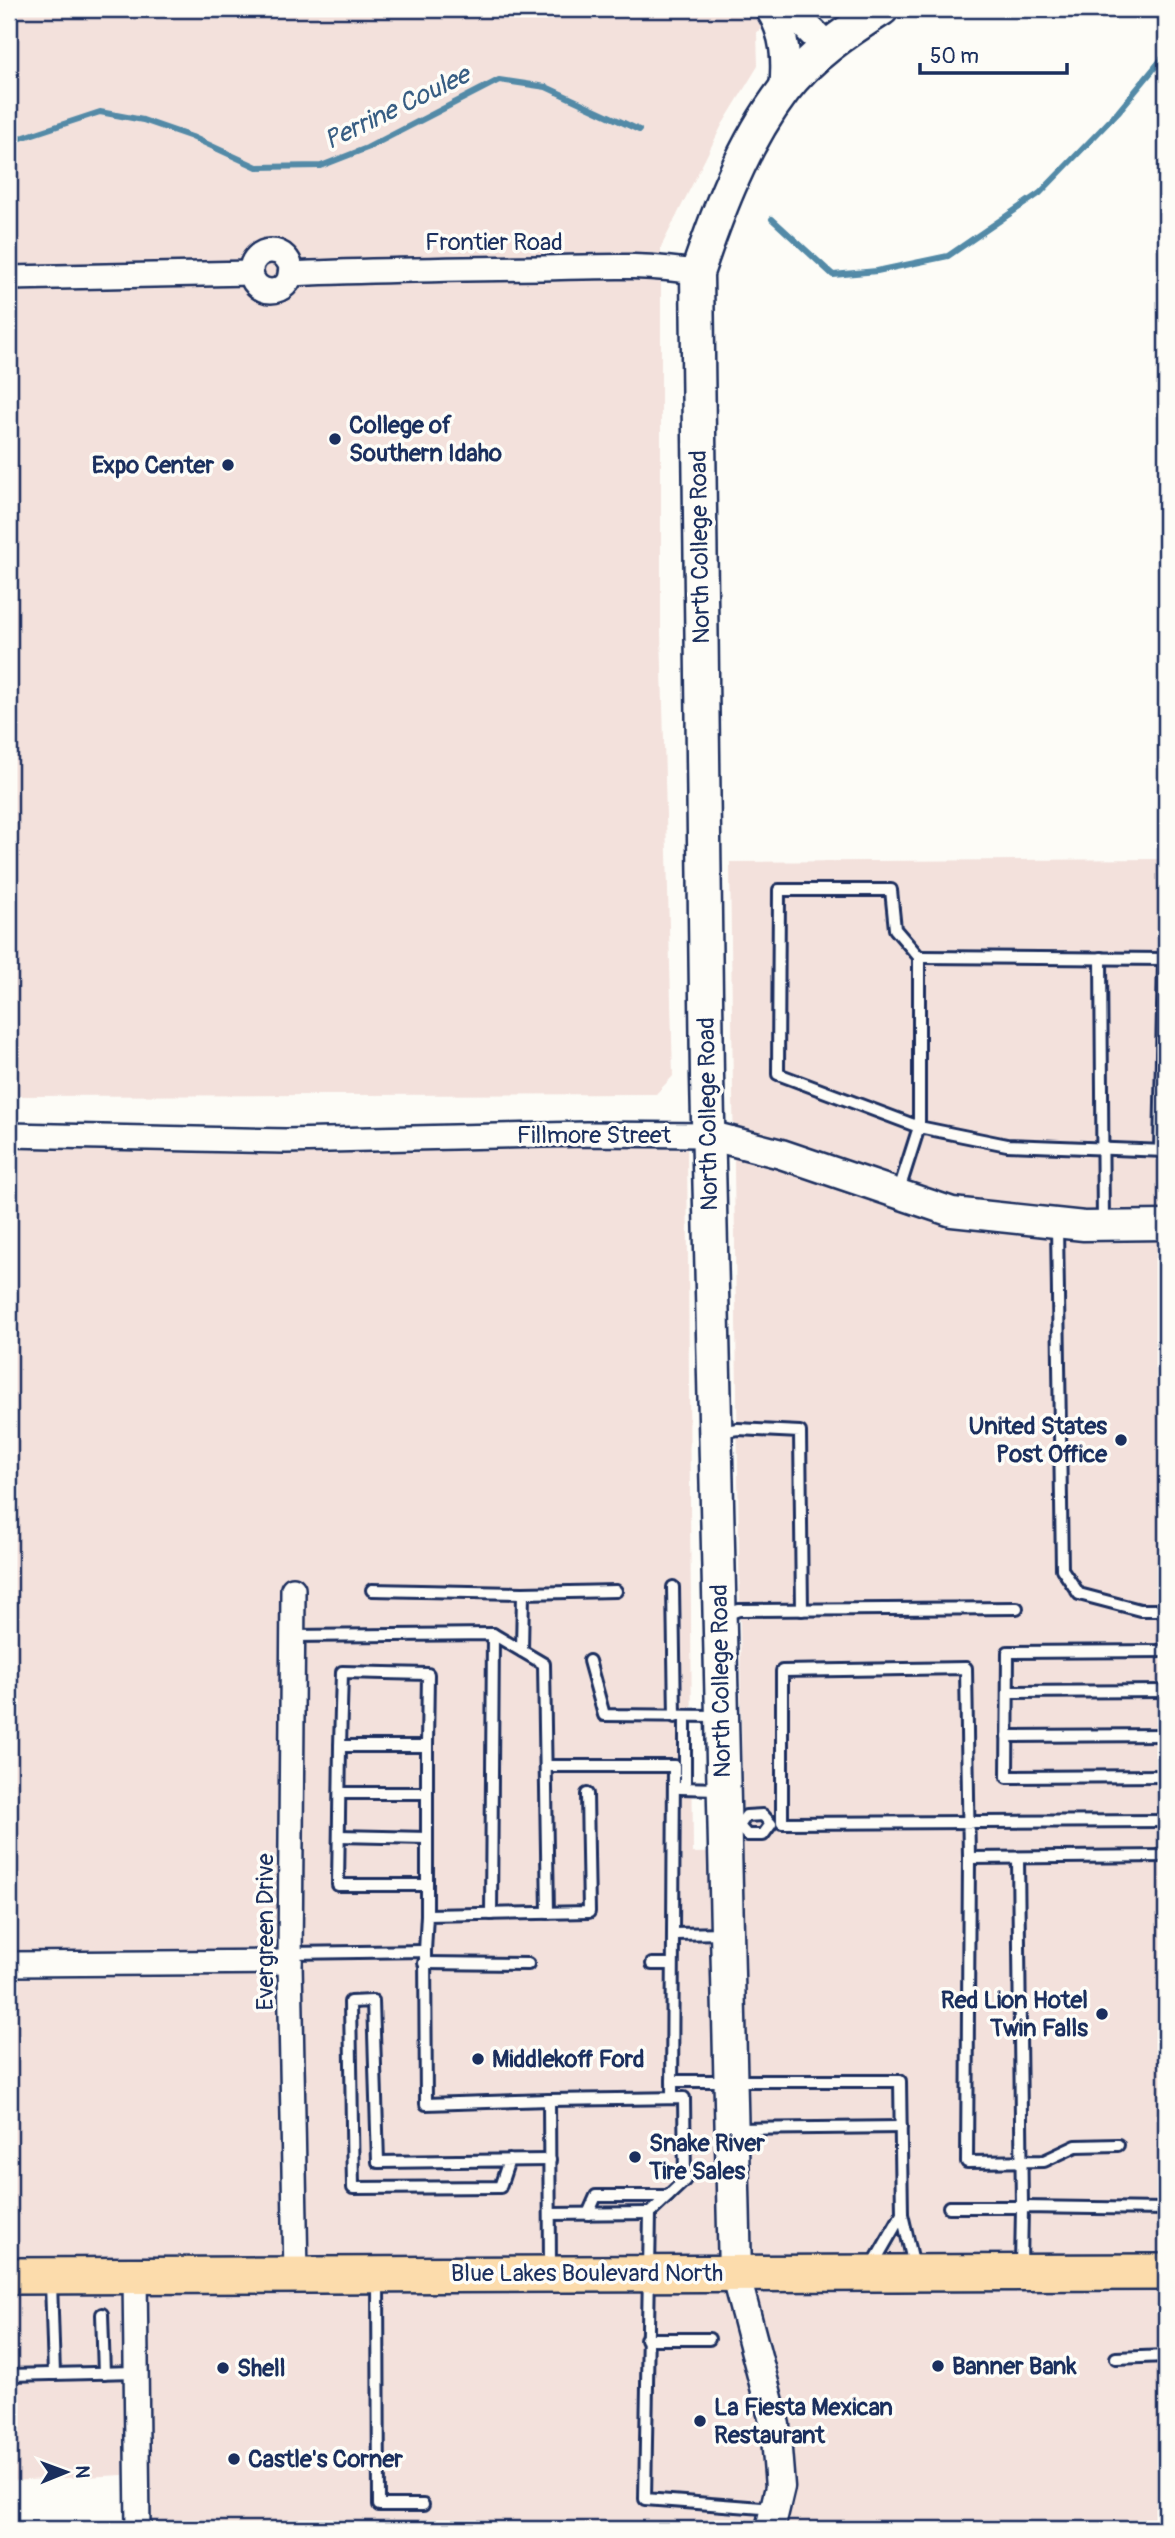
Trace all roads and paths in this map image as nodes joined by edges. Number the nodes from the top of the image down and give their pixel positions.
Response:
1 (770, 9) edge
2 (789, 9) edge
3 (882, 9) edge
4 (827, 47) junction
5 (784, 90) junction
6 (697, 273) junction
7 (9, 278) edge
8 (919, 957) junction
9 (1101, 958) junction
10 (1165, 959) edge
11 (919, 1127) junction
12 (9, 1135) edge
13 (708, 1135) junction
14 (1102, 1149) junction
15 (1163, 1151) edge
16 (898, 1194) junction
17 (1058, 1223) junction
18 (1166, 1225) edge
19 (1102, 1226) junction
20 (715, 1433) junction
21 (673, 1587) dead end
22 (293, 1589) dead end
23 (372, 1590) dead end
24 (616, 1591) dead end
25 (523, 1593) junction
26 (1017, 1608) dead end
27 (1166, 1610) edge
28 (802, 1611) junction
29 (719, 1617) junction
30 (494, 1634) junction
31 (293, 1636) junction
32 (522, 1651) junction
33 (1166, 1651) edge
34 (589, 1661) dead end
35 (1166, 1691) edge
36 (1008, 1692) junction
37 (722, 1716) junction
38 (680, 1717) junction
39 (1166, 1735) edge
40 (1007, 1736) junction
41 (340, 1746) junction
42 (427, 1746) junction
43 (546, 1766) junction
44 (1166, 1776) edge
45 (679, 1788) junction
46 (724, 1789) junction
47 (340, 1793) junction
48 (427, 1793) junction
49 (587, 1794) dead end
50 (967, 1820) junction
51 (1166, 1821) edge
52 (776, 1823) junction
53 (732, 1826) junction
54 (339, 1836) junction
55 (427, 1838) junction
56 (1166, 1856) edge
57 (969, 1858) junction
58 (1018, 1858) junction
59 (427, 1885) junction
60 (548, 1913) junction
61 (491, 1914) junction
62 (426, 1915) junction
63 (727, 1933) junction
64 (673, 1934) junction
65 (425, 1957) junction
66 (290, 1958) junction
67 (9, 1964) edge
68 (528, 1964) dead end
69 (652, 1964) dead end
70 (673, 1964) junction
71 (730, 2079) junction
72 (672, 2081) junction
73 (672, 2098) junction
74 (549, 2100) junction
75 (901, 2127) junction
76 (732, 2129) junction
77 (1118, 2145) dead end
78 (509, 2160) junction
79 (550, 2160) junction
80 (1020, 2161) junction
81 (668, 2196) junction
82 (949, 2207) dead end
83 (1022, 2207) junction
84 (1166, 2209) edge
85 (650, 2213) junction
86 (550, 2214) junction
87 (588, 2214) junction
88 (902, 2214) junction
89 (550, 2273) junction
90 (651, 2273) junction
91 (735, 2273) junction
92 (868, 2273) junction
93 (915, 2273) junction
94 (1021, 2273) junction
95 (1166, 2273) edge
96 (296, 2274) junction
97 (378, 2274) junction
98 (135, 2275) junction
99 (9, 2276) edge
100 (51, 2276) junction
101 (102, 2314) dead end
102 (646, 2339) junction
103 (709, 2339) dead end
104 (1166, 2356) edge
105 (1116, 2358) dead end
106 (135, 2372) junction
107 (104, 2373) junction
108 (54, 2374) junction
109 (9, 2375) edge
110 (424, 2505) dead end
111 (772, 2519) edge
112 (138, 2529) edge

1 - 5 street
2 - 4 street
3 - 4 main road, North College Road
4 - 5 main road, North College Road
5 - 6 main road, North College Road
6 - 7 street, Frontier Road
6 - 13 main road, North College Road
8 - 9 lane
8 - 11 lane
8 - 11 lane
9 - 10 lane
9 - 14 lane
10 - 15 lane
11 - 14 lane
11 - 16 lane
12 - 13 street, Fillmore Street
13 - 16 street, Fillmore Street
13 - 20 main road, North College Road
14 - 15 lane
14 - 19 lane
16 - 17 street, Fillmore Street
17 - 19 street, Fillmore Street
17 - 27 lane
18 - 19 street, Fillmore Street
20 - 28 lane
20 - 29 main road, North College Road
21 - 38 lane
22 - 31 street, Evergreen Drive
23 - 25 lane
24 - 25 lane
25 - 32 lane
26 - 28 lane
28 - 29 lane
29 - 37 main road, North College Road
30 - 31 lane
30 - 32 lane
30 - 61 lane
31 - 66 street, Evergreen Drive
32 - 43 lane
33 - 36 lane
34 - 38 lane
35 - 36 lane
36 - 40 lane
37 - 38 lane
37 - 46 main road, North College Road
38 - 45 lane
39 - 40 lane
40 - 44 lane
41 - 42 lane
41 - 42 lane
41 - 47 lane
42 - 48 lane
43 - 45 lane
43 - 60 lane
45 - 46 lane
45 - 64 lane
46 - 53 main road, North College Road
47 - 48 lane
47 - 54 lane
48 - 55 lane
49 - 60 lane
50 - 51 lane
50 - 52 lane
50 - 52 lane
50 - 57 lane
52 - 53 lane
52 - 53 lane
53 - 63 main road, North College Road
54 - 55 lane
54 - 59 lane
55 - 59 lane
56 - 58 lane
57 - 58 lane
57 - 80 lane
58 - 80 lane
59 - 62 lane
60 - 61 lane
61 - 62 lane
62 - 65 lane
63 - 64 lane
63 - 71 main road, North College Road
64 - 70 lane
65 - 66 lane
65 - 68 lane
65 - 74 lane
66 - 67 street
66 - 96 street, Evergreen Drive
69 - 70 lane
70 - 72 lane
71 - 72 lane
71 - 75 lane
71 - 76 main road, North College Road
72 - 73 lane
73 - 74 lane
73 - 81 lane
74 - 79 lane
75 - 76 lane
75 - 88 lane
76 - 91 main road, North College Road
77 - 80 lane
78 - 78 lane
78 - 79 lane
79 - 86 lane
80 - 83 lane
81 - 85 lane
81 - 87 lane
82 - 83 lane
83 - 84 lane
83 - 94 lane
85 - 87 lane
85 - 90 lane
86 - 87 lane
86 - 89 lane
88 - 92 lane
88 - 93 lane
89 - 90 main road, Blue Lakes Boulevard North
89 - 97 main road, Blue Lakes Boulevard North
90 - 91 main road, Blue Lakes Boulevard North
90 - 102 lane
91 - 92 main road, Blue Lakes Boulevard North
91 - 111 street
92 - 93 main road, Blue Lakes Boulevard North
93 - 94 main road, Blue Lakes Boulevard North
94 - 95 main road, Blue Lakes Boulevard North
96 - 97 main road, Blue Lakes Boulevard North
96 - 98 main road, Blue Lakes Boulevard North
97 - 110 lane
98 - 100 main road, Blue Lakes Boulevard North
98 - 106 street
99 - 100 main road, Blue Lakes Boulevard North
100 - 108 lane
101 - 107 lane
102 - 103 lane
102 - 111 lane
104 - 105 lane
106 - 107 lane
106 - 112 street
107 - 108 lane
108 - 109 lane

